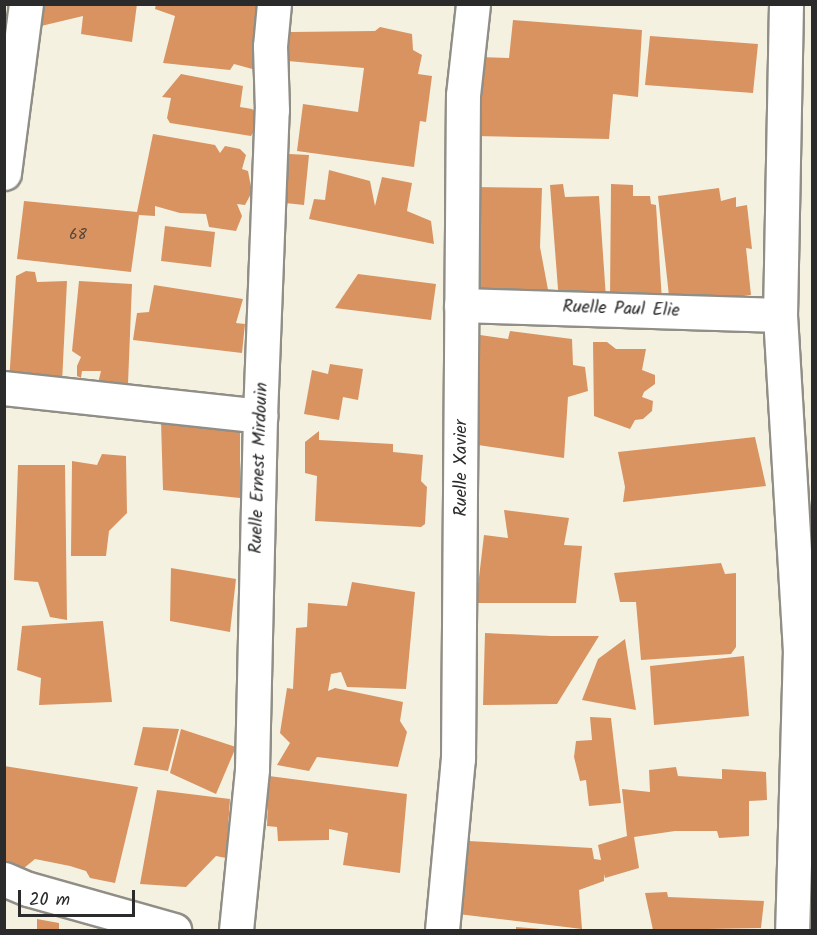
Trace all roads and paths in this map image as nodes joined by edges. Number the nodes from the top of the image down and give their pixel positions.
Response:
1 (26, 4) edge
2 (274, 4) edge
3 (473, 4) edge
4 (786, 4) edge
5 (4, 173) edge
6 (461, 305) junction
7 (780, 315) junction
8 (4, 388) edge
9 (260, 416) junction
10 (4, 879) edge
11 (174, 930) edge
12 (236, 930) edge
13 (442, 930) edge
14 (792, 930) edge

1 - 5 street
2 - 9 street, Ruelle Ernest Mirdouin
3 - 6 street, Ruelle Xavier
4 - 7 street
6 - 7 street, Ruelle Paul Elie
6 - 13 street, Ruelle Xavier
7 - 14 street
8 - 9 street
9 - 12 street, Ruelle Ernest Mirdouin
10 - 11 street

